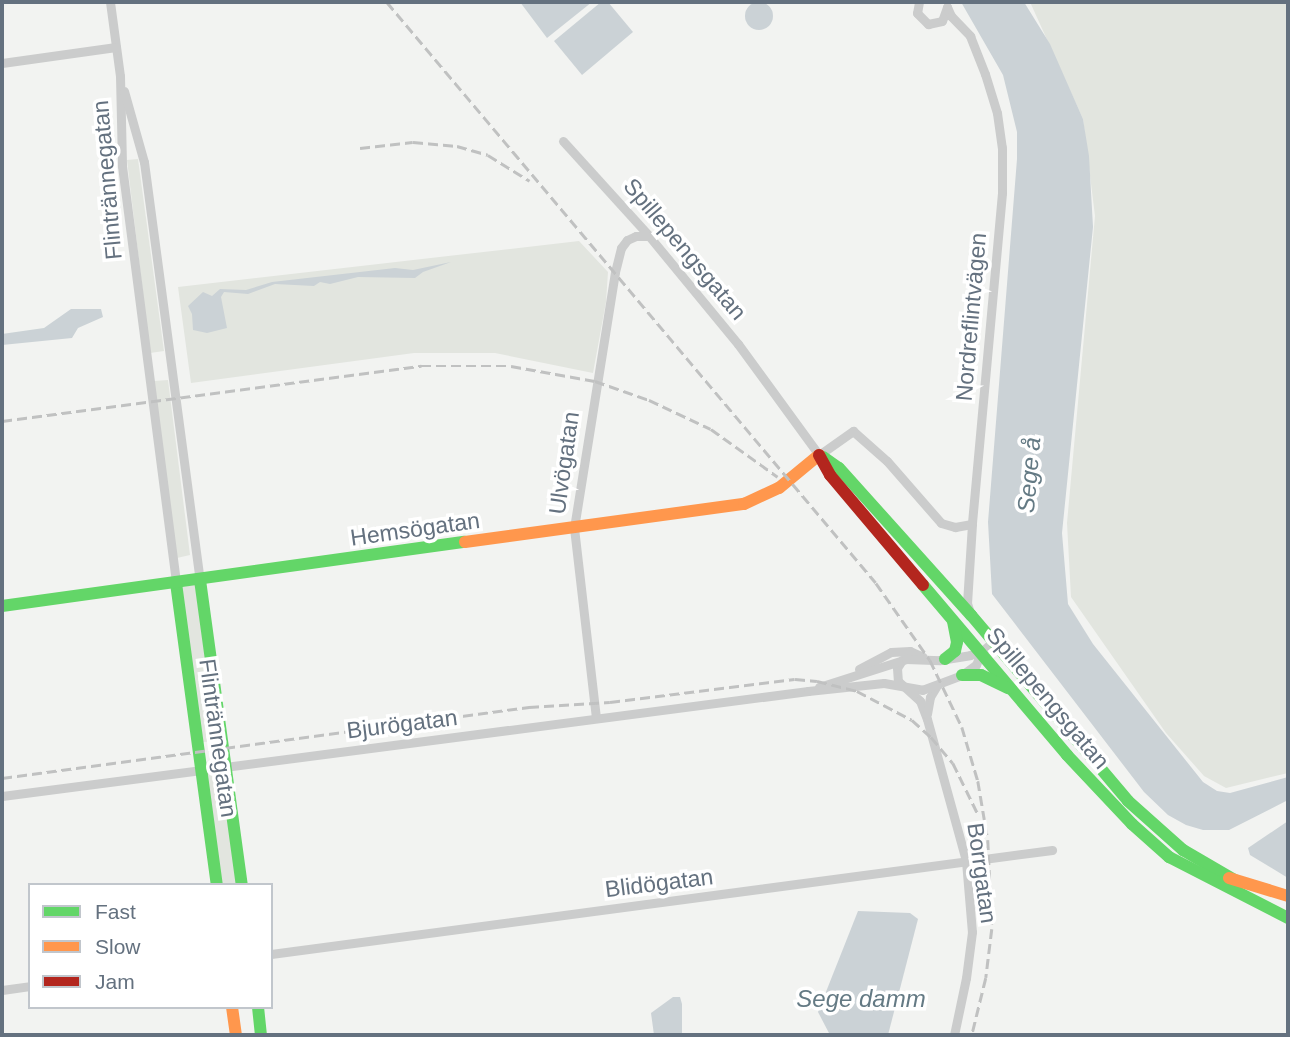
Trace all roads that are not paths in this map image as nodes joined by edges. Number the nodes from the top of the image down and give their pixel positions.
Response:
1 (110, 2) edge
2 (919, 2) edge
3 (946, 4) edge
4 (938, 23) junction
5 (963, 29) junction
6 (116, 47) junction
7 (2, 63) edge
8 (120, 76) junction
9 (563, 141) dead end
10 (649, 236) junction
11 (820, 455) junction
12 (972, 524) junction
13 (574, 528) junction
14 (200, 580) junction
15 (176, 583) junction
16 (2, 606) edge
17 (971, 615) junction
18 (952, 618) junction
19 (993, 642) junction
20 (981, 652) junction
21 (945, 659) junction
22 (902, 660) junction
23 (928, 660) junction
24 (851, 674) junction
25 (962, 675) junction
26 (936, 687) junction
27 (905, 688) junction
28 (808, 691) junction
29 (1015, 692) junction
30 (596, 718) junction
31 (927, 719) junction
32 (226, 766) junction
33 (202, 769) junction
34 (2, 796) edge
35 (1052, 850) dead end
36 (966, 862) junction
37 (1229, 878) junction
38 (216, 883) edge
39 (242, 883) edge
40 (1288, 896) edge
41 (1288, 905) edge
42 (1288, 918) edge
43 (273, 954) edge
44 (28, 986) edge
45 (2, 990) edge
46 (232, 1009) edge
47 (258, 1009) edge
48 (236, 1035) edge
49 (261, 1035) edge
50 (954, 1035) edge

1 - 6 street
2 - 4 street
3 - 4 street
3 - 5 street, Nordreflintvägen
4 - 5 street
5 - 12 street, Nordreflintvägen
6 - 7 street
6 - 8 street
8 - 14 street, Flintrännegatan
8 - 15 street, Flintrännegatan
9 - 10 street, Spillepengsgatan
10 - 11 street, Spillepengsgatan
10 - 13 street, Ulvögatan
11 - 12 street
11 - 13 main road, Hemsögatan
11 - 17 main road, Spillepengsgatan
11 - 18 main road, Spillepengsgatan
12 - 17 street, Nordreflintvägen
13 - 14 main road, Hemsögatan
13 - 30 street, Ulvögatan
14 - 15 main road, Hemsögatan
14 - 32 main road, Flintrännegatan
15 - 16 main road, Hemsögatan
15 - 33 main road, Flintrännegatan
17 - 19 main road, Spillepengsgatan
18 - 20 main road, Spillepengsgatan
18 - 21 main road
19 - 20 street, Bjurögatan
19 - 37 main road, Spillepengsgatan
20 - 21 street, Bjurögatan
20 - 25 street, Bjurögatan
20 - 29 main road, Spillepengsgatan
21 - 23 street, Bjurögatan
22 - 23 street, Bjurögatan
22 - 24 street, Bjurögatan
22 - 27 street
23 - 24 street, Bjurögatan
24 - 28 street, Bjurögatan
25 - 26 street, Bjurögatan
25 - 29 main road
26 - 27 street, Bjurögatan
26 - 31 street
27 - 28 street, Bjurögatan
27 - 31 street, Borrgatan
28 - 30 street, Bjurögatan
29 - 42 main road, Spillepengsgatan
30 - 32 street, Bjurögatan
31 - 36 street, Borrgatan
32 - 33 street, Bjurögatan
32 - 39 main road, Flintrännegatan
33 - 34 street, Bjurögatan
33 - 38 main road, Flintrännegatan
35 - 36 street, Blidögatan
36 - 43 street, Blidögatan
36 - 50 street, Borrgatan
37 - 40 main road
37 - 41 main road, Spillepengsgatan
44 - 45 street
46 - 48 main road
47 - 49 main road

